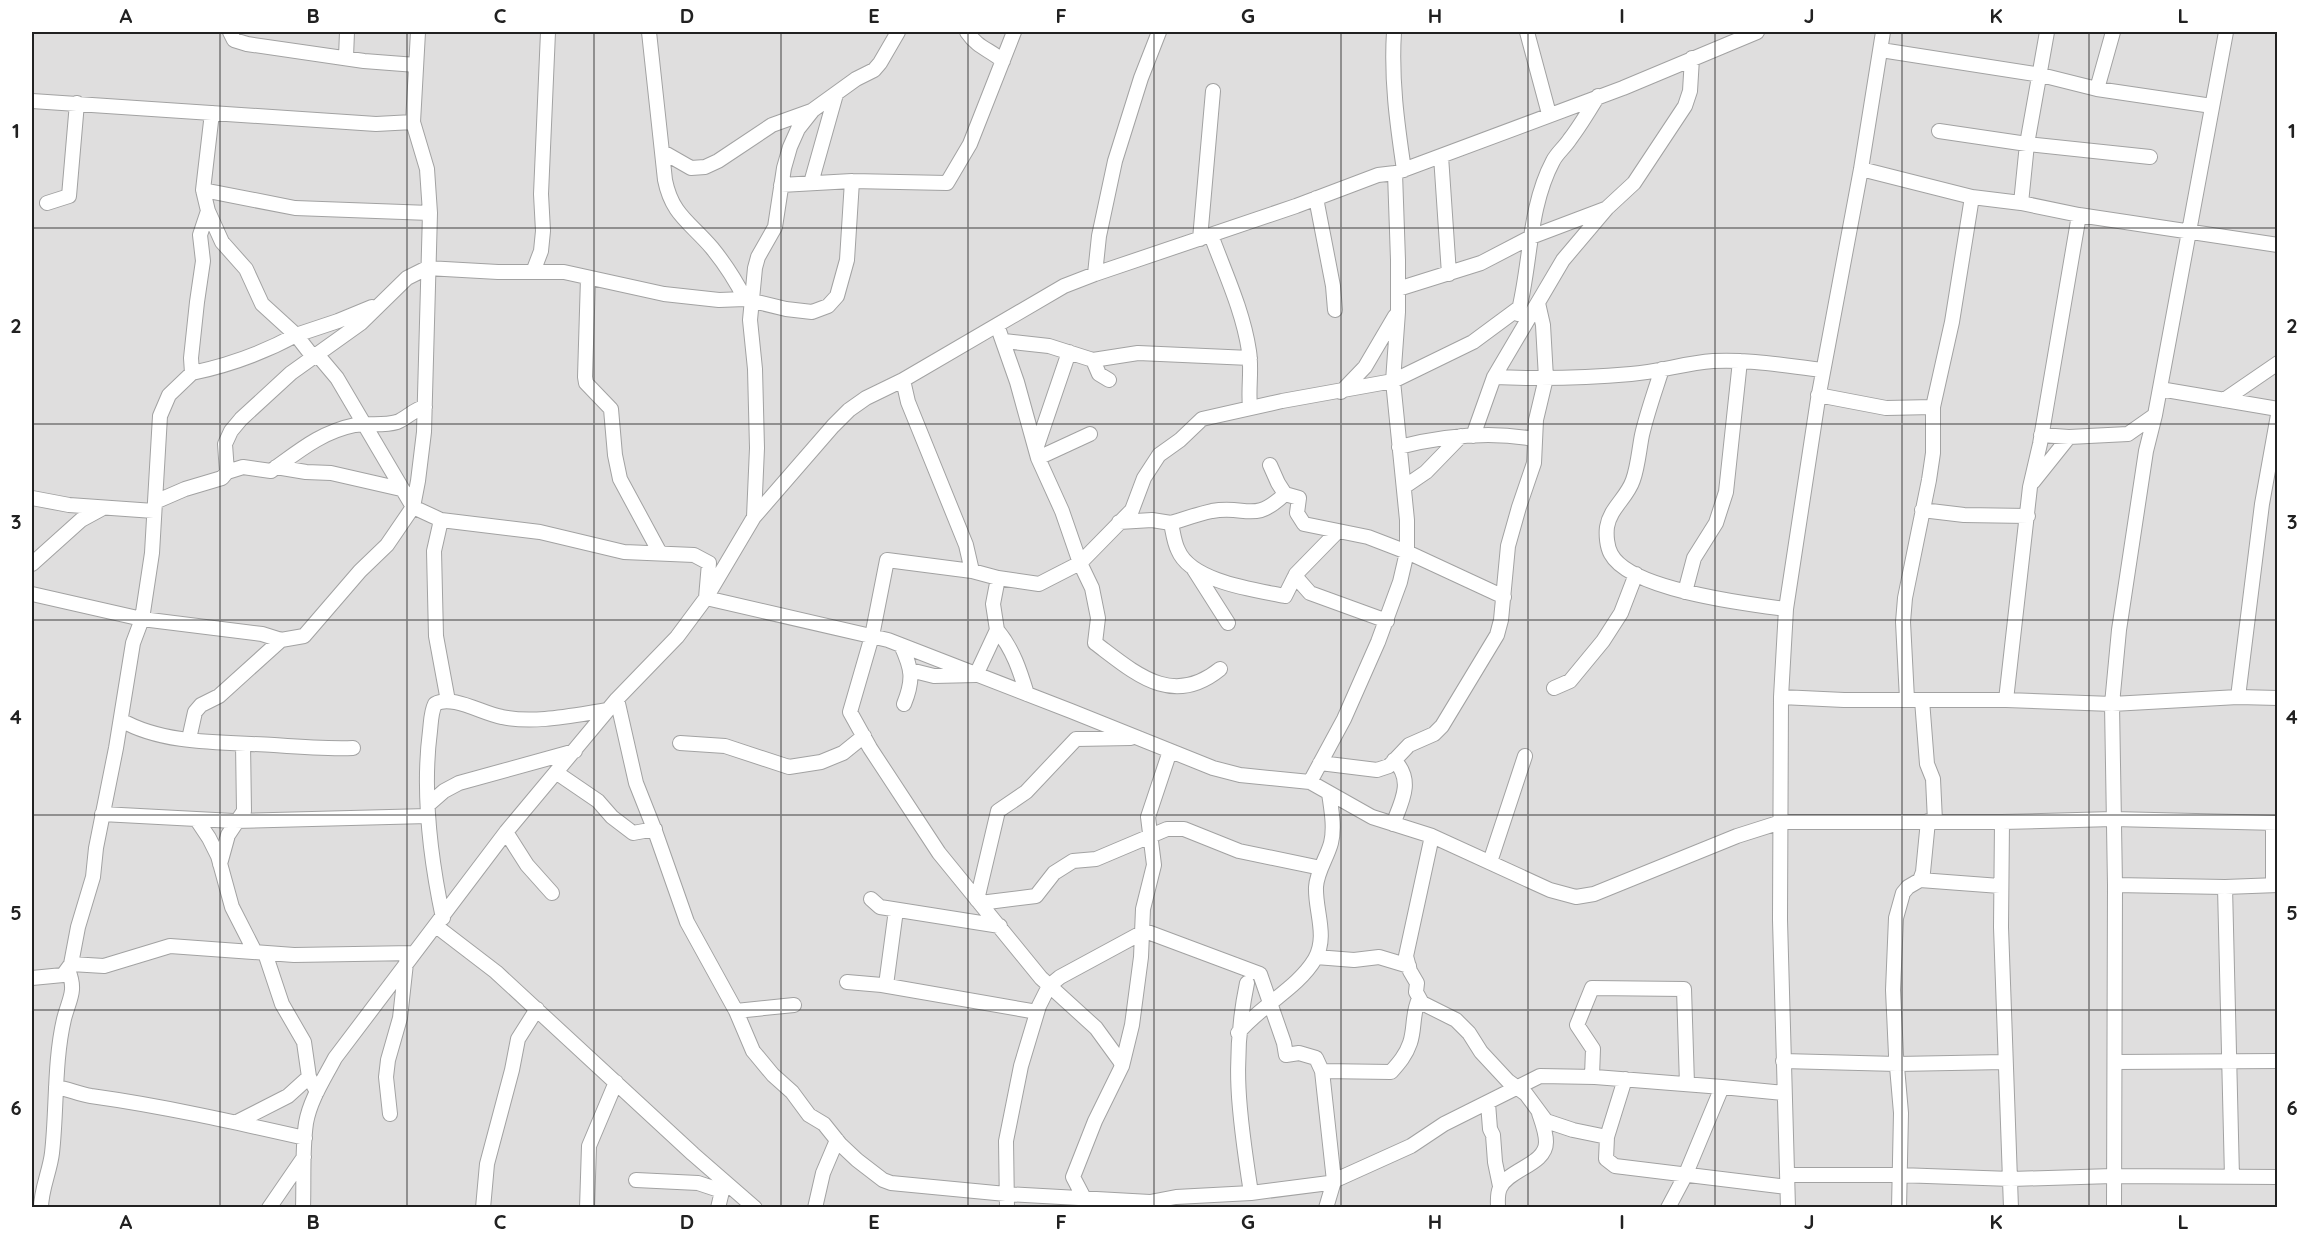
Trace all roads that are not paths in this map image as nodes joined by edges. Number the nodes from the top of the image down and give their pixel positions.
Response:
1 (230, 32) edge
2 (347, 32) edge
3 (418, 32) edge
4 (548, 32) edge
5 (649, 32) edge
6 (898, 32) edge
7 (968, 32) edge
8 (1014, 32) edge
9 (1159, 32) edge
10 (1394, 32) edge
11 (1527, 32) edge
12 (1716, 32) edge
13 (1757, 32) edge
14 (1883, 32) edge
15 (2047, 32) edge
16 (2113, 32) edge
17 (2226, 32) edge
18 (1723, 44) junction
19 (1881, 50) junction
20 (346, 57) junction
21 (1692, 58) junction
22 (1003, 61) junction
23 (416, 65) junction
24 (2041, 75) junction
25 (2097, 89) junction
26 (1213, 91) dead end
27 (836, 94) junction
28 (1598, 96) junction
29 (32, 101) edge
30 (77, 104) junction
31 (2212, 106) junction
32 (813, 110) junction
33 (212, 113) junction
34 (1549, 114) junction
35 (413, 122) junction
36 (1939, 130) dead end
37 (2026, 144) junction
38 (663, 152) junction
39 (1441, 156) junction
40 (2150, 157) dead end
41 (1861, 169) junction
42 (1400, 172) junction
43 (852, 181) junction
44 (811, 183) junction
45 (781, 185) junction
46 (203, 190) junction
47 (1972, 197) junction
48 (1316, 198) junction
49 (47, 203) dead end
50 (2021, 203) junction
51 (1607, 208) junction
52 (208, 211) junction
53 (430, 213) junction
54 (2079, 215) junction
55 (2189, 232) junction
56 (1205, 237) junction
57 (1531, 237) junction
58 (2277, 245) edge
59 (427, 268) junction
60 (533, 272) junction
61 (1095, 274) junction
62 (1449, 274) junction
63 (588, 278) junction
64 (1398, 289) junction
65 (749, 299) junction
66 (1538, 303) junction
67 (379, 304) junction
68 (1519, 308) junction
69 (1335, 310) dead end
70 (1398, 312) junction
71 (997, 326) junction
72 (296, 334) junction
73 (1004, 341) junction
74 (1511, 349) junction
75 (1069, 352) junction
76 (316, 355) junction
77 (1250, 358) junction
78 (1093, 360) junction
79 (1740, 361) junction
80 (2277, 363) edge
81 (1662, 369) junction
82 (1823, 370) junction
83 (192, 373) junction
84 (1494, 377) junction
85 (1546, 378) junction
86 (903, 380) junction
87 (1109, 380) dead end
88 (1393, 381) junction
89 (2160, 389) junction
90 (1341, 392) junction
91 (1818, 395) junction
92 (2224, 400) junction
93 (425, 406) junction
94 (1250, 407) junction
95 (1933, 407) junction
96 (2277, 410) edge
97 (2277, 415) edge
98 (2155, 416) junction
99 (363, 424) junction
100 (1090, 434) dead end
101 (2128, 434) junction
102 (2041, 435) junction
103 (1467, 436) junction
104 (2069, 437) junction
105 (1534, 439) junction
106 (1399, 447) junction
107 (2146, 451) junction
108 (1037, 454) junction
109 (1270, 465) dead end
110 (276, 467) junction
111 (227, 472) junction
112 (2030, 486) junction
113 (1404, 487) junction
114 (401, 489) junction
115 (1285, 494) junction
116 (32, 498) edge
117 (155, 506) junction
118 (413, 507) junction
119 (105, 508) junction
120 (1922, 510) junction
121 (2028, 516) junction
122 (754, 517) junction
123 (441, 520) junction
124 (1119, 522) junction
125 (1171, 523) junction
126 (1337, 532) junction
127 (1407, 552) junction
128 (660, 553) junction
129 (1080, 563) junction
130 (32, 564) edge
131 (1193, 568) junction
132 (972, 571) junction
133 (1636, 574) junction
134 (1295, 576) junction
135 (998, 578) junction
136 (1685, 592) junction
137 (32, 594) edge
138 (1504, 597) junction
139 (706, 598) junction
140 (1786, 609) junction
141 (142, 619) junction
142 (1387, 621) junction
143 (1228, 623) dead end
144 (997, 630) junction
145 (872, 636) junction
146 (280, 640) junction
147 (901, 645) junction
148 (1220, 669) dead end
149 (910, 670) junction
150 (976, 675) junction
151 (1554, 688) dead end
152 (1027, 694) junction
153 (1781, 697) junction
154 (2238, 697) junction
155 (2277, 698) edge
156 (617, 699) junction
157 (1907, 699) junction
158 (1922, 700) junction
159 (2006, 700) junction
160 (448, 701) junction
161 (904, 704) dead end
162 (2112, 704) junction
163 (608, 710) junction
164 (120, 720) junction
165 (864, 735) junction
166 (1137, 738) junction
167 (189, 739) junction
168 (680, 743) dead end
169 (243, 744) junction
170 (353, 748) dead end
171 (575, 751) junction
172 (1170, 751) junction
173 (1525, 756) dead end
174 (1394, 760) junction
175 (1320, 763) junction
176 (557, 773) junction
177 (1310, 782) junction
178 (1329, 793) junction
179 (428, 810) junction
180 (102, 814) junction
181 (2113, 819) junction
182 (197, 820) junction
183 (239, 821) junction
184 (1931, 821) junction
185 (1781, 822) junction
186 (2002, 822) junction
187 (2275, 823) edge
188 (1394, 824) junction
189 (655, 829) junction
190 (506, 832) junction
191 (1432, 836) junction
192 (1150, 837) junction
193 (1490, 862) junction
194 (220, 864) junction
195 (1321, 867) junction
196 (1920, 880) junction
197 (2115, 885) junction
198 (2275, 885) edge
199 (2000, 886) junction
200 (2225, 887) junction
201 (552, 893) dead end
202 (871, 899) dead end
203 (978, 902) junction
204 (896, 910) junction
205 (440, 922) junction
206 (1000, 926) junction
207 (1142, 933) junction
208 (260, 953) junction
209 (1316, 957) junction
210 (410, 958) junction
211 (1409, 966) junction
212 (69, 967) junction
213 (32, 978) edge
214 (847, 982) dead end
215 (1247, 983) dead end
216 (886, 985) junction
217 (1049, 986) junction
218 (1419, 999) junction
219 (1269, 1002) junction
220 (794, 1005) dead end
221 (537, 1009) junction
222 (736, 1011) junction
223 (1036, 1012) junction
224 (1238, 1033) junction
225 (1784, 1061) junction
226 (2230, 1061) junction
227 (2277, 1061) edge
228 (2005, 1062) junction
229 (2115, 1062) junction
230 (1897, 1064) junction
231 (1122, 1066) junction
232 (1322, 1071) junction
233 (1592, 1076) junction
234 (309, 1077) junction
235 (1625, 1079) junction
236 (616, 1082) junction
237 (1687, 1084) junction
238 (56, 1087) junction
239 (1722, 1087) junction
240 (1517, 1088) junction
241 (317, 1092) junction
242 (1784, 1093) junction
243 (1488, 1103) junction
244 (390, 1113) dead end
245 (1539, 1113) junction
246 (237, 1122) junction
247 (1607, 1137) junction
248 (305, 1138) junction
249 (837, 1140) junction
250 (304, 1158) junction
251 (1899, 1175) junction
252 (1685, 1176) junction
253 (2114, 1176) junction
254 (2232, 1177) junction
255 (2277, 1178) edge
256 (2011, 1179) junction
257 (636, 1180) dead end
258 (1334, 1181) junction
259 (1787, 1181) junction
260 (723, 1186) junction
261 (1500, 1186) junction
262 (1251, 1193) junction
263 (1084, 1197) junction
264 (1007, 1201) edge
265 (1235, 1201) edge
266 (1148, 1205) edge
267 (41, 1208) edge
268 (269, 1208) edge
269 (303, 1208) edge
270 (483, 1208) edge
271 (587, 1208) edge
272 (717, 1208) edge
273 (755, 1208) edge
274 (815, 1208) edge
275 (1326, 1208) edge
276 (1498, 1208) edge
277 (1668, 1208) edge
278 (1788, 1208) edge
279 (1899, 1208) edge
280 (2011, 1208) edge
281 (2114, 1208) edge

1 - 20 street
2 - 20 street
3 - 23 street
4 - 60 street
5 - 38 street
6 - 27 street
7 - 22 street
8 - 22 street
9 - 61 street
10 - 42 street
11 - 34 street
12 - 18 street
13 - 18 street
14 - 19 street
15 - 24 street
16 - 25 street
17 - 31 street
18 - 21 street
19 - 24 street
19 - 41 street
20 - 23 street
21 - 28 street
21 - 51 street
22 - 43 street
23 - 35 street
24 - 25 street
24 - 37 street
25 - 31 street
26 - 56 street
27 - 32 street
27 - 44 street
28 - 34 street
28 - 57 street
29 - 30 street
30 - 33 street
30 - 49 street
31 - 55 street
32 - 38 street
32 - 45 street
33 - 35 street
33 - 46 street
34 - 39 street
35 - 53 street
36 - 37 street
37 - 40 street
37 - 50 street
38 - 65 street
39 - 42 street
39 - 62 street
41 - 47 street
41 - 82 street
42 - 48 street
42 - 64 street
43 - 44 street
43 - 65 street
44 - 45 street
45 - 65 street
46 - 52 street
46 - 53 street
47 - 50 street
47 - 95 street
48 - 56 street
48 - 69 street
50 - 54 street
51 - 57 street
51 - 66 street
52 - 72 street
52 - 83 street
53 - 59 street
54 - 55 street
54 - 102 street
55 - 58 street
55 - 89 street
56 - 61 street
56 - 77 street
57 - 62 street
57 - 68 street
59 - 60 street
59 - 67 street
59 - 93 street
60 - 63 street
61 - 71 street
62 - 64 street
63 - 65 street
63 - 128 street
64 - 70 street
65 - 122 street
66 - 74 street
66 - 85 street
67 - 72 street
67 - 76 street
68 - 74 street
68 - 88 street
70 - 88 street
70 - 90 street
71 - 73 street
71 - 86 street
72 - 76 street
72 - 83 street
73 - 75 street
73 - 108 street
74 - 84 street
75 - 78 street
75 - 108 street
76 - 99 street
76 - 111 street
77 - 78 street
77 - 94 street
78 - 87 street
79 - 81 street
79 - 82 street
79 - 136 street
80 - 92 street
81 - 85 street
81 - 133 street
82 - 91 street
83 - 117 street
84 - 85 street
84 - 103 street
85 - 105 street
86 - 122 street
86 - 132 street
88 - 90 street
88 - 106 street
89 - 92 street
89 - 98 street
90 - 94 street
91 - 95 street
91 - 140 street
92 - 96 street
93 - 99 street
93 - 118 street
94 - 124 street
95 - 120 street
97 - 154 street
98 - 101 street
98 - 107 street
99 - 110 street
99 - 114 street
100 - 108 street
101 - 104 street
101 - 107 street
102 - 104 street
102 - 112 street
103 - 105 street
103 - 106 street
103 - 113 street
104 - 112 street
105 - 138 street
106 - 113 street
107 - 162 street
108 - 129 street
109 - 115 street
110 - 111 street
110 - 114 street
111 - 117 street
112 - 121 street
113 - 127 street
114 - 118 street
115 - 125 street
115 - 126 street
116 - 119 street
117 - 119 street
117 - 141 street
118 - 123 street
118 - 146 street
119 - 130 street
120 - 121 street
120 - 157 street
121 - 159 street
122 - 139 street
123 - 128 street
123 - 160 street
124 - 125 street
124 - 129 street
125 - 131 street
126 - 127 street
126 - 134 street
127 - 138 street
127 - 142 street
128 - 139 street
129 - 135 street
129 - 148 street
131 - 134 street
131 - 143 street
132 - 135 street
132 - 145 street
133 - 136 street
133 - 151 street
134 - 142 street
135 - 144 street
136 - 140 street
137 - 141 street
138 - 174 street
139 - 145 street
139 - 156 street
140 - 153 street
141 - 146 street
141 - 164 street
142 - 175 street
144 - 150 street
144 - 152 street
145 - 147 street
145 - 165 street
146 - 167 street
147 - 149 street
147 - 150 street
149 - 150 street
149 - 161 street
150 - 152 street
152 - 166 street
153 - 157 street
153 - 185 street
154 - 155 street
154 - 162 street
156 - 163 street
156 - 189 street
157 - 158 street
158 - 159 street
158 - 184 street
159 - 162 street
160 - 163 street
160 - 179 street
162 - 181 street
163 - 171 street
164 - 167 street
164 - 180 street
165 - 168 street
165 - 203 street
166 - 172 street
166 - 203 street
167 - 169 street
169 - 170 street
169 - 183 street
171 - 176 street
171 - 179 street
172 - 177 street
172 - 192 street
173 - 193 street
174 - 175 street
174 - 188 street
175 - 177 street
176 - 189 street
176 - 190 street
177 - 178 street
178 - 188 street
178 - 195 street
179 - 183 street
179 - 205 street
180 - 182 street
180 - 212 street
181 - 186 street
181 - 187 street
181 - 197 street
182 - 183 street
182 - 194 street
183 - 194 street
184 - 185 street
184 - 186 street
184 - 196 street
185 - 193 street
185 - 225 street
186 - 199 street
187 - 198 street
188 - 191 street
189 - 222 street
190 - 201 street
190 - 205 street
191 - 193 street
191 - 211 street
192 - 195 street
192 - 203 street
192 - 207 street
194 - 208 street
195 - 209 street
196 - 199 street
196 - 230 street
197 - 200 street
197 - 229 street
198 - 200 street
199 - 228 street
200 - 226 street
202 - 204 street
203 - 206 street
204 - 206 street
204 - 216 street
205 - 210 street
205 - 221 street
206 - 217 street
207 - 217 street
207 - 219 street
207 - 231 street
208 - 210 street
208 - 212 street
208 - 234 street
209 - 211 street
209 - 219 street
210 - 241 street
210 - 244 street
211 - 218 street
212 - 213 street
212 - 238 street
214 - 216 street
215 - 224 street
216 - 223 street
217 - 223 street
217 - 231 street
218 - 232 street
218 - 240 street
219 - 224 street
219 - 232 street
220 - 222 street
221 - 236 street
221 - 270 street
222 - 249 street
223 - 264 street
224 - 262 street
225 - 230 street
225 - 242 street
226 - 227 street
226 - 229 street
226 - 254 street
228 - 230 street
228 - 256 street
229 - 253 street
230 - 251 street
231 - 263 street
232 - 258 street
233 - 235 street
233 - 237 street
233 - 240 street
234 - 241 street
234 - 246 street
235 - 237 street
235 - 247 street
236 - 260 street
236 - 271 street
237 - 239 street
238 - 246 street
238 - 267 street
239 - 242 street
239 - 252 street
240 - 243 street
240 - 245 street
241 - 248 street
242 - 259 street
243 - 258 street
243 - 261 street
245 - 247 street
245 - 261 street
246 - 248 street
247 - 252 street
248 - 250 street
249 - 264 street
249 - 274 street
250 - 268 street
250 - 269 street
251 - 256 street
251 - 259 street
251 - 279 street
252 - 259 street
252 - 277 street
253 - 254 street
253 - 256 street
253 - 281 street
254 - 255 street
256 - 280 street
257 - 260 street
258 - 262 street
258 - 275 street
259 - 278 street
260 - 272 street
260 - 273 street
261 - 276 street
262 - 265 street
263 - 264 street
263 - 266 street
265 - 266 street

